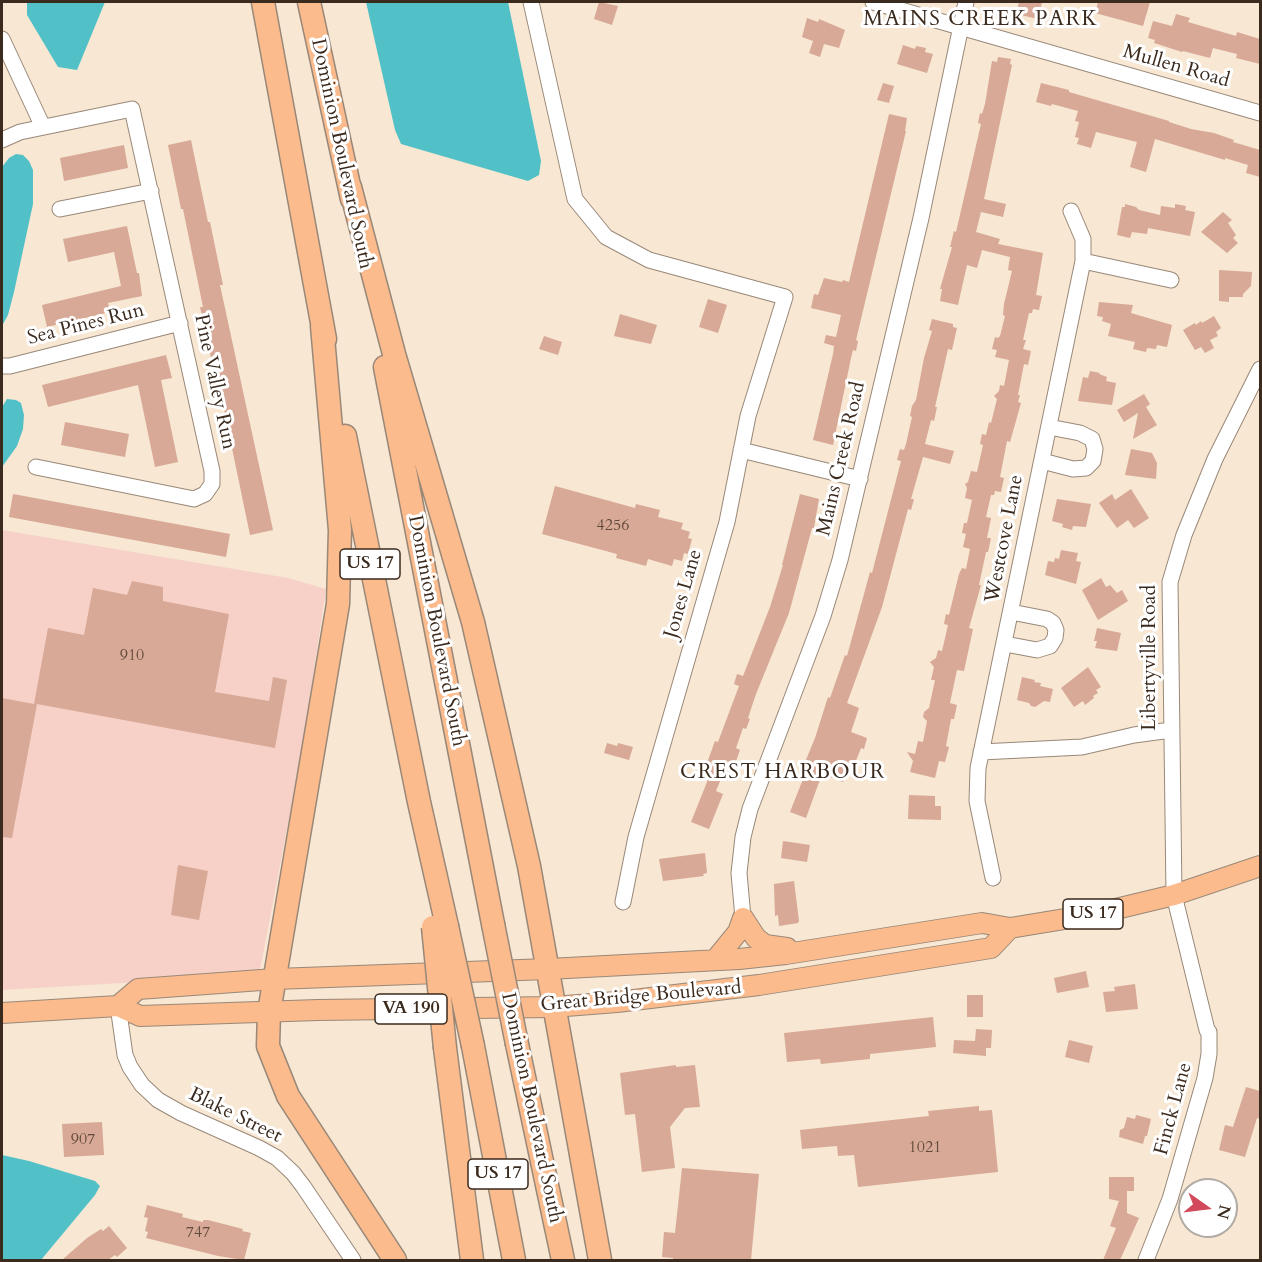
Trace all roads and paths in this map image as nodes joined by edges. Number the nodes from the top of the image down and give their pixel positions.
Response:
1 (263, 2) edge
2 (309, 2) edge
3 (531, 2) edge
4 (873, 2) edge
5 (966, 2) edge
6 (961, 27) junction
7 (2, 39) edge
8 (1260, 113) edge
9 (43, 127) junction
10 (2, 140) edge
11 (350, 186) junction
12 (151, 191) junction
13 (60, 209) dead end
14 (1071, 211) dead end
15 (1083, 261) junction
16 (1171, 280) dead end
17 (180, 323) junction
18 (322, 326) junction
19 (2, 366) edge
20 (1260, 369) edge
21 (1049, 427) junction
22 (741, 450) junction
23 (1042, 461) junction
24 (36, 467) dead end
25 (860, 479) junction
26 (1011, 612) junction
27 (1005, 644) junction
28 (1171, 730) junction
29 (981, 752) junction
30 (1260, 866) edge
31 (993, 878) dead end
32 (1174, 895) junction
33 (623, 902) dead end
34 (743, 918) junction
35 (440, 927) junction
36 (1011, 928) junction
37 (899, 936) junction
38 (857, 943) junction
39 (810, 950) junction
40 (928, 958) junction
41 (715, 960) junction
42 (548, 969) junction
43 (275, 979) junction
44 (759, 985) junction
45 (118, 1006) junction
46 (554, 1007) junction
47 (269, 1012) junction
48 (2, 1013) edge
49 (482, 1088) junction
50 (335, 1166) junction
51 (353, 1260) edge
52 (395, 1260) edge
53 (412, 1260) edge
54 (472, 1260) edge
55 (514, 1260) edge
56 (522, 1260) edge
57 (562, 1260) edge
58 (600, 1260) edge
59 (1146, 1260) edge

1 - 18 highway, US 17
2 - 11 highway, Dominion Boulevard South
3 - 22 street, Jones Lane
4 - 6 street, Mullen Road
5 - 6 street, Mains Creek Road
6 - 8 street, Mullen Road
6 - 25 street, Mains Creek Road
7 - 9 street
9 - 10 street
9 - 12 street, Pine Valley Run
11 - 42 highway
11 - 57 highway, Dominion Boulevard South, bridge
12 - 13 street
12 - 17 street, Pine Valley Run
14 - 15 street, Westcove Lane
15 - 16 street
15 - 21 street, Westcove Lane
17 - 19 street, Sea Pines Run
17 - 24 street, Pine Valley Run
18 - 35 highway, US 17
18 - 43 highway
20 - 28 street, Libertyville Road
21 - 23 street, Westcove Lane
21 - 23 street
22 - 25 street
22 - 33 street, Jones Lane
23 - 26 street, Westcove Lane
25 - 34 street, Mains Creek Road
26 - 27 street, Westcove Lane
26 - 27 street
27 - 29 street, Westcove Lane
28 - 29 street
28 - 32 street, Libertyville Road
29 - 31 street, Westcove Lane
30 - 32 main road, Great Bridge Boulevard / US 17
32 - 36 main road, Great Bridge Boulevard / US 17
32 - 59 street, Finck Lane
34 - 39 main road
34 - 41 main road
35 - 49 highway, US 17, bridge
35 - 54 highway, bridge
36 - 37 main road, Great Bridge Boulevard / US 17
36 - 40 main road, Great Bridge Boulevard / VA 190
37 - 38 main road, Great Bridge Boulevard / US 17
37 - 40 main road
38 - 39 main road, Great Bridge Boulevard / US 17
38 - 44 main road
39 - 41 main road, Great Bridge Boulevard / US 17
40 - 44 main road, Great Bridge Boulevard / VA 190
41 - 42 main road, Great Bridge Boulevard / US 17
41 - 44 main road
42 - 43 main road, Great Bridge Boulevard / VA 190
42 - 46 highway
43 - 45 main road, Great Bridge Boulevard / VA 190
43 - 47 highway
44 - 46 main road, Great Bridge Boulevard / VA 190
45 - 47 main road, Great Bridge Boulevard / VA 190
45 - 48 main road, Great Bridge Boulevard / VA 190
45 - 51 street, Blake Street
46 - 47 main road, Great Bridge Boulevard / VA 190
46 - 58 highway
47 - 50 highway
49 - 55 highway, US 17
49 - 56 highway
50 - 52 highway
50 - 53 highway

